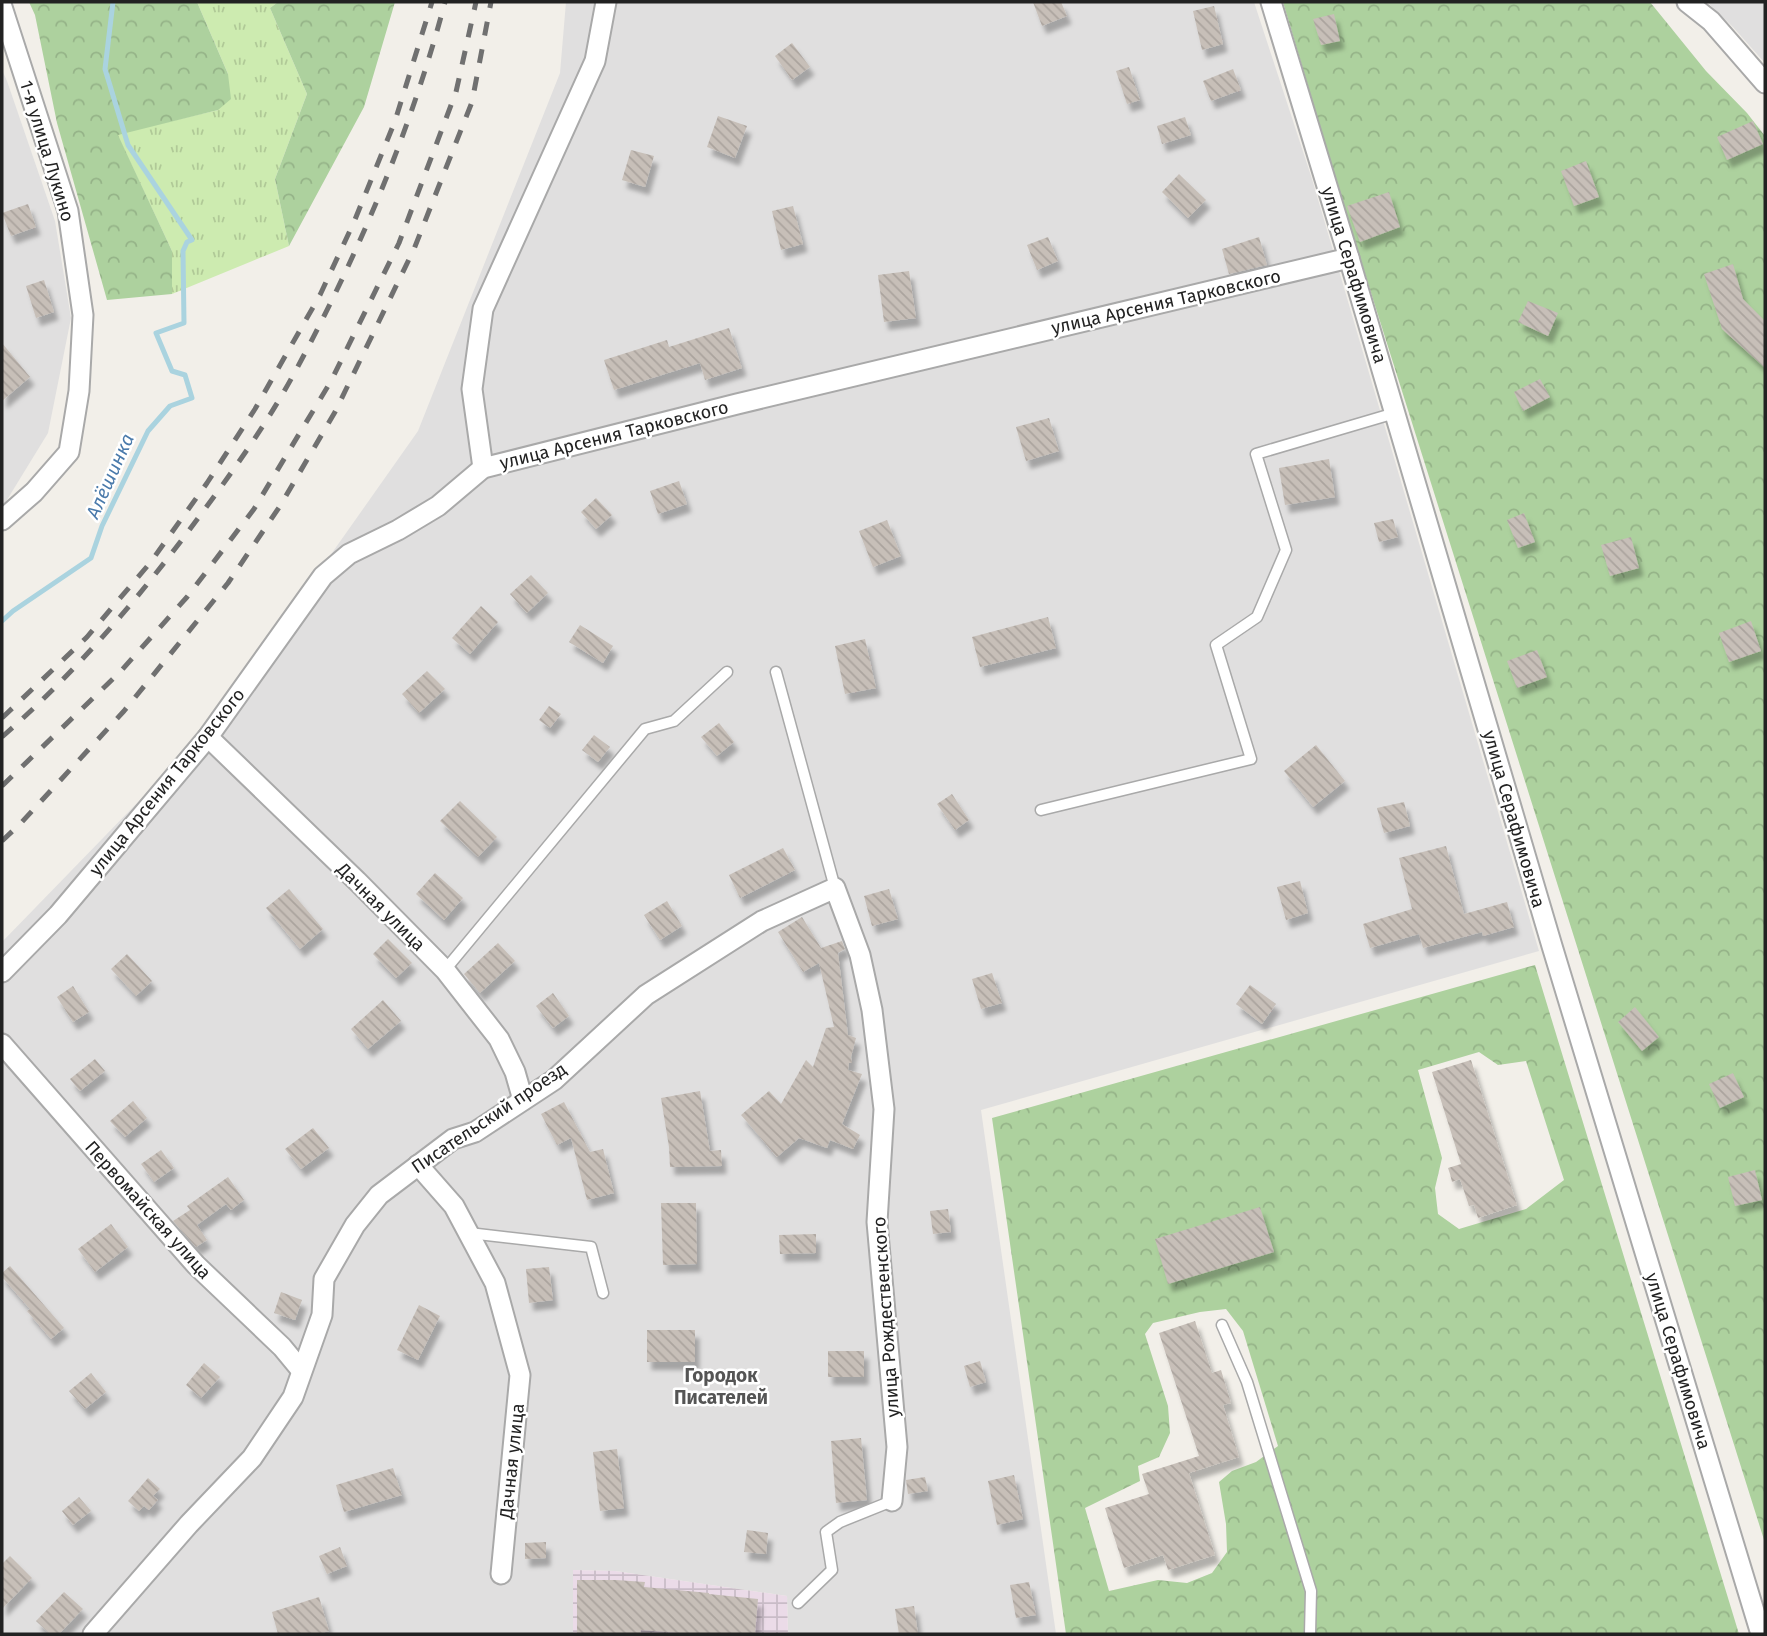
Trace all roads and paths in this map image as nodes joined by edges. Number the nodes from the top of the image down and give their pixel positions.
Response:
1 (606, 2) edge
2 (1271, 2) edge
3 (1687, 2) edge
4 (2, 7) edge
5 (1765, 83) edge
6 (1349, 258) junction
7 (1395, 413) junction
8 (483, 468) junction
9 (2, 520) edge
10 (727, 672) dead end
11 (776, 672) dead end
12 (208, 737) junction
13 (1041, 810) dead end
14 (835, 888) junction
15 (445, 971) junction
16 (2, 972) edge
17 (2, 1044) edge
18 (523, 1100) junction
19 (418, 1165) junction
20 (468, 1233) junction
21 (603, 1293) dead end
22 (1222, 1325) dead end
23 (301, 1370) junction
24 (892, 1501) joint
25 (501, 1574) dead end
26 (798, 1603) dead end
27 (93, 1634) edge
28 (1310, 1634) edge
29 (1761, 1634) edge

1 - 8 street
2 - 6 street, улица Серафимовича
3 - 5 street
4 - 9 street, 1-я улица Лукино
6 - 7 street, улица Серафимовича
6 - 8 street, улица Арсения Тарковского
7 - 13 lane
7 - 29 street, улица Серафимовича
8 - 12 street, улица Арсения Тарковского
10 - 15 lane
11 - 14 lane
12 - 15 street, Дачная улица
12 - 16 street, улица Арсения Тарковского
14 - 18 street, Писательский проезд
14 - 24 street, улица Рождественского
15 - 18 street, Дачная улица
17 - 23 street, Первомайская улица
18 - 19 street, Писательский проезд
19 - 20 street, Дачная улица
19 - 23 street, Писательский проезд
20 - 21 lane
20 - 25 street, Дачная улица
22 - 28 lane
23 - 27 street, Писательский проезд
24 - 26 lane

